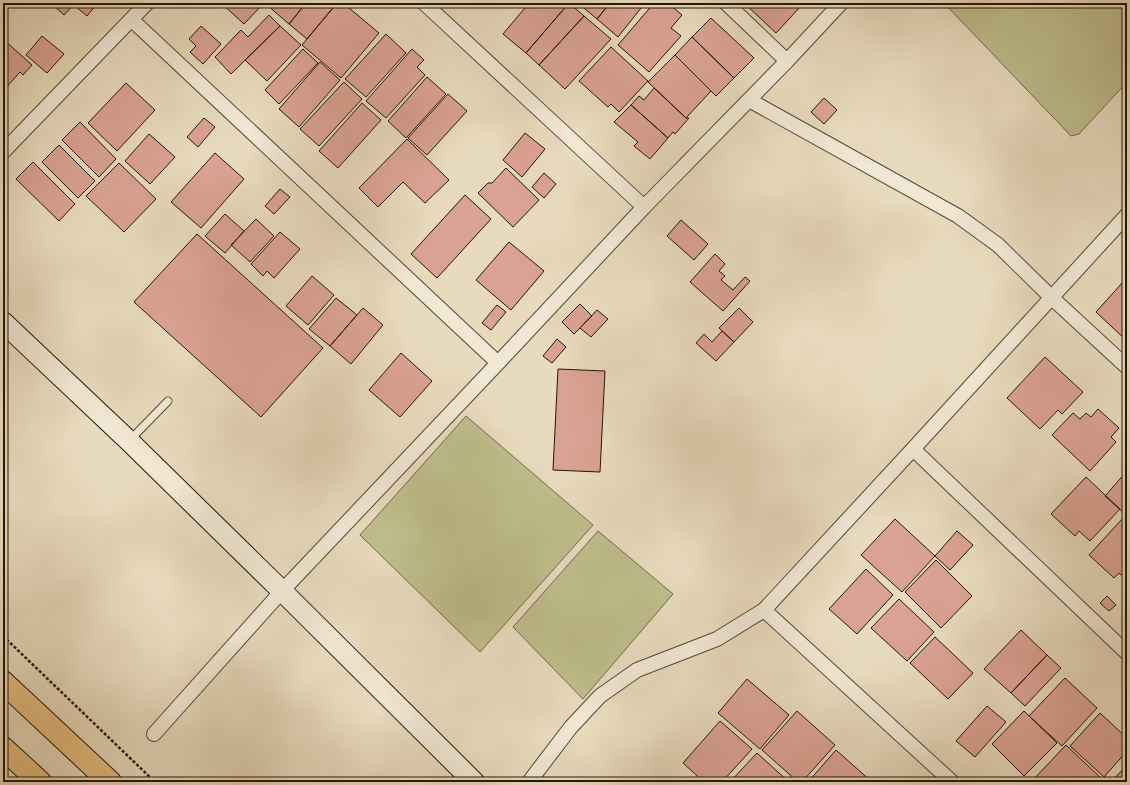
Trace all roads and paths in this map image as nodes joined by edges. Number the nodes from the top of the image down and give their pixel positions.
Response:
1 (147, 3) edge
2 (424, 3) edge
3 (726, 3) edge
4 (841, 3) edge
5 (132, 20) junction
6 (787, 61) junction
7 (749, 100) junction
8 (3, 152) edge
9 (644, 207) junction
10 (1127, 215) edge
11 (1051, 298) junction
12 (3, 322) edge
13 (498, 363) junction
14 (1127, 367) edge
15 (168, 401) dead end
16 (129, 441) junction
17 (913, 449) junction
18 (282, 591) junction
19 (764, 610) junction
20 (3, 636) edge
21 (1127, 653) edge
22 (3, 682) edge
23 (154, 734) dead end
24 (3, 748) edge
25 (40, 782) edge
26 (110, 782) edge
27 (155, 782) edge
28 (474, 782) edge
29 (529, 782) edge
30 (952, 782) edge

1 - 5 street
2 - 9 street
3 - 6 street
4 - 6 street
5 - 8 street
5 - 13 street
6 - 7 street
7 - 9 street
7 - 11 street
9 - 13 street
10 - 11 street
11 - 14 street
11 - 17 street
12 - 16 street
13 - 18 street
15 - 16 lane
16 - 18 street
17 - 19 street
17 - 21 street
18 - 23 street
18 - 28 street
19 - 29 street
19 - 30 street
20 - 27 path
22 - 26 main road
24 - 25 main road

